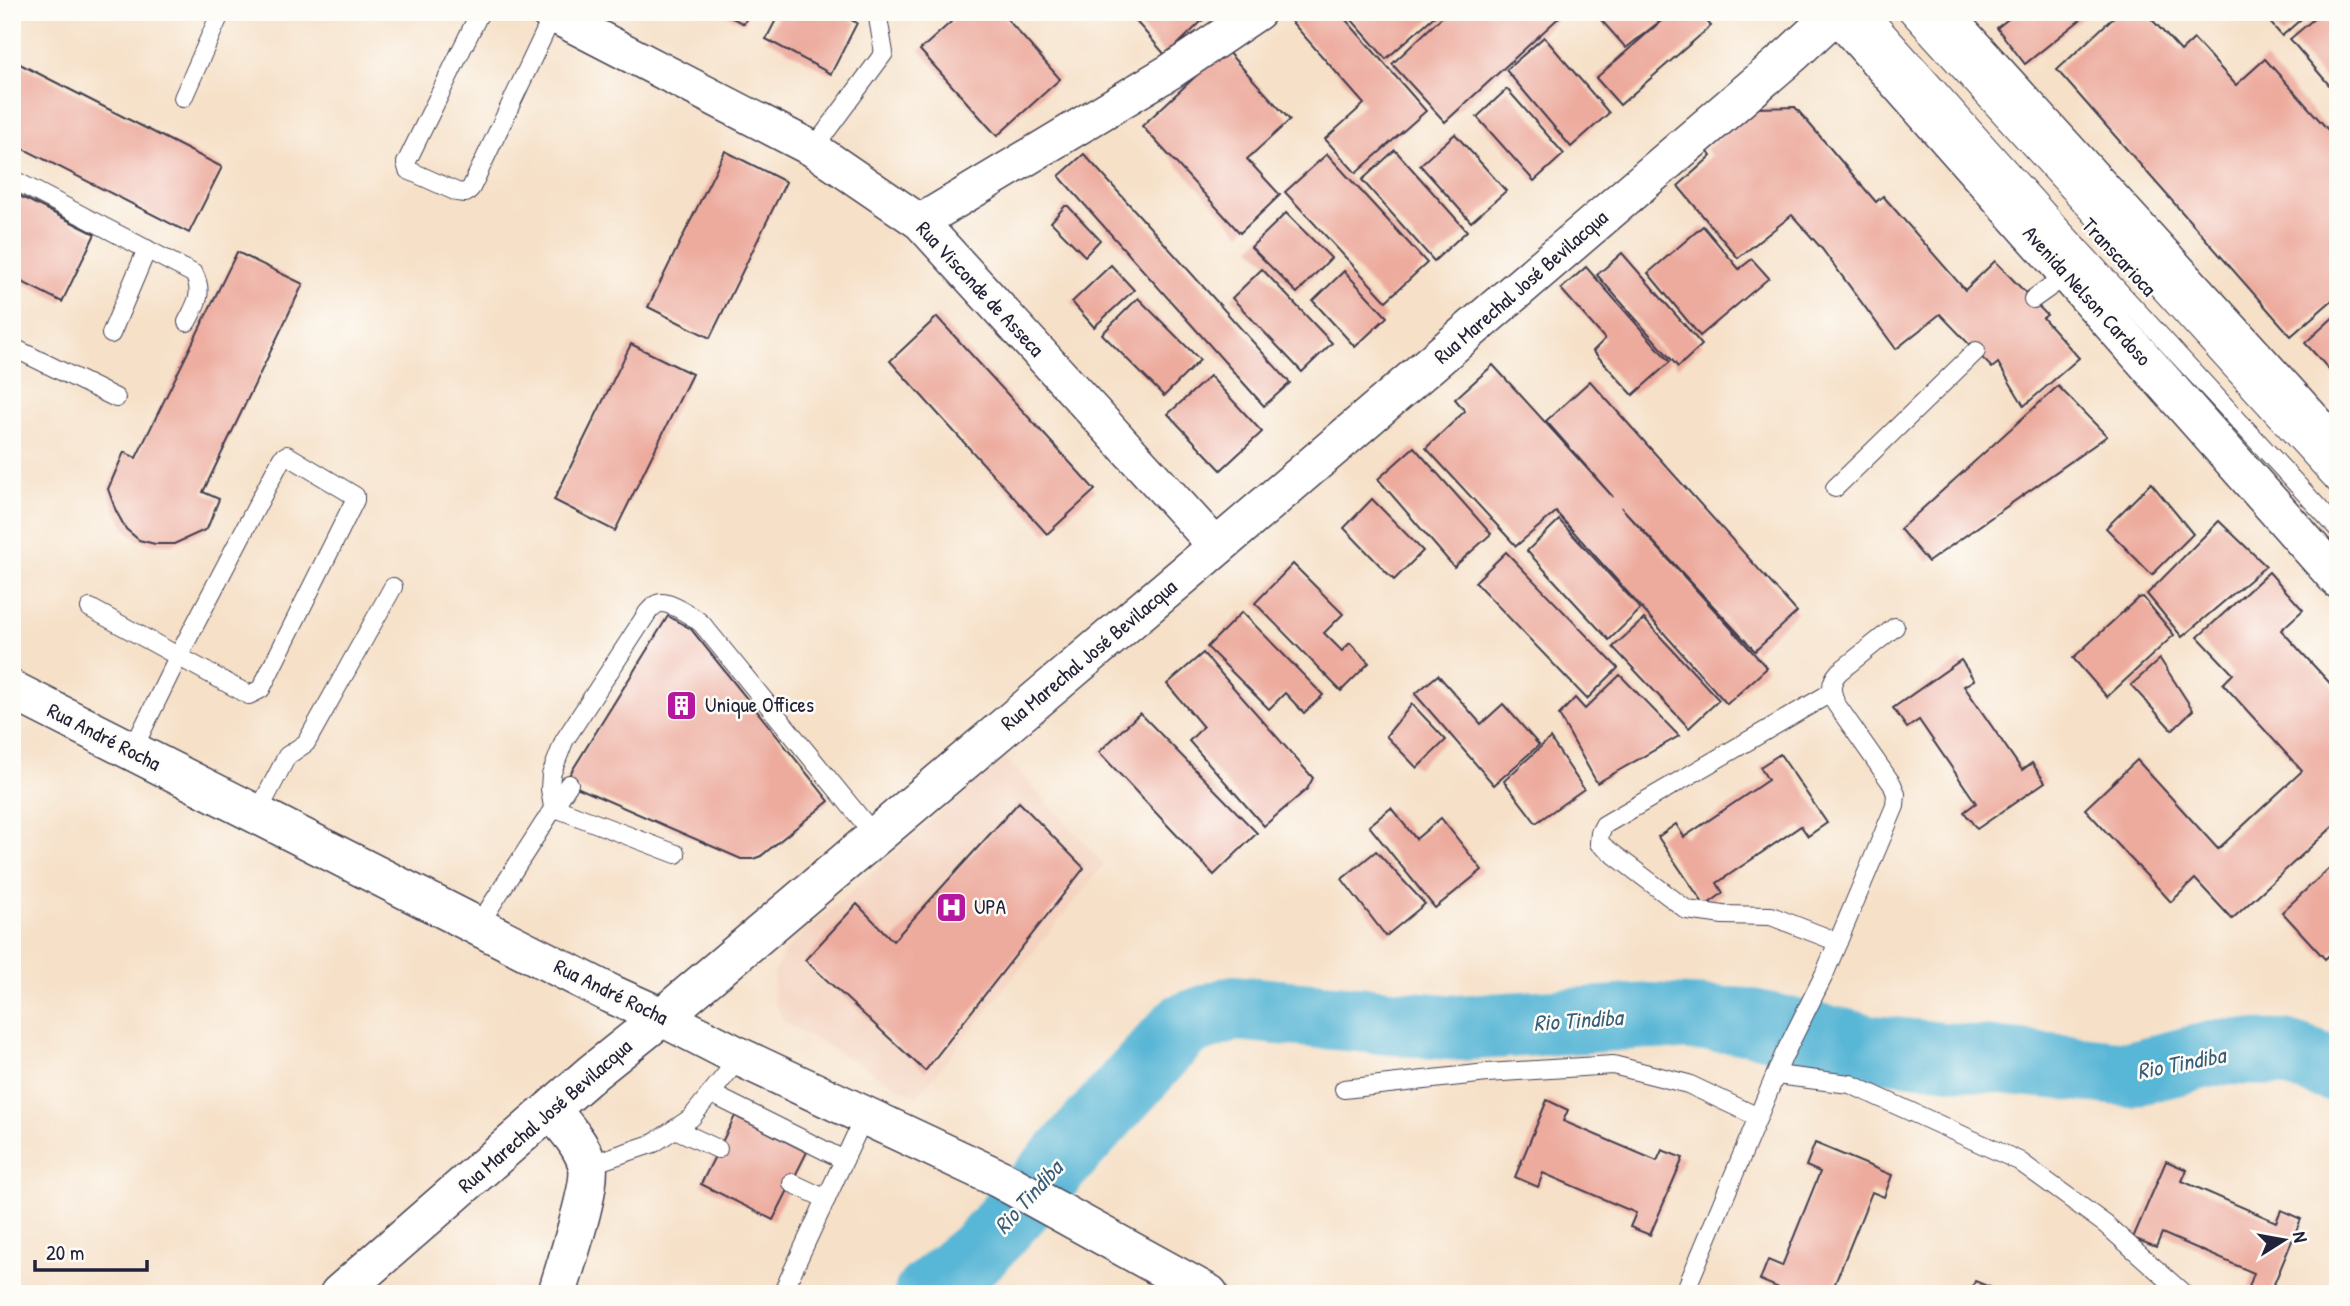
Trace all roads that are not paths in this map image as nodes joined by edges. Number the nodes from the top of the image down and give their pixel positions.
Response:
1 (221, 12) edge
2 (480, 12) edge
3 (877, 12) edge
4 (1258, 12) edge
5 (1836, 12) edge
6 (1869, 12) edge
7 (1907, 12) edge
8 (551, 14) edge
9 (1955, 17) edge
10 (183, 99) dead end
11 (813, 149) junction
12 (12, 179) edge
13 (920, 222) junction
14 (147, 249) junction
15 (2068, 274) junction
16 (2033, 299) dead end
17 (187, 322) dead end
18 (111, 334) dead end
19 (12, 347) edge
20 (1976, 351) dead end
21 (116, 398) dead end
22 (2338, 449) edge
23 (2338, 485) edge
24 (1835, 488) dead end
25 (2338, 529) edge
26 (1217, 547) junction
27 (2338, 579) edge
28 (393, 587) dead end
29 (90, 608) dead end
30 (1895, 627) dead end
31 (178, 657) junction
32 (12, 690) edge
33 (1832, 692) junction
34 (132, 751) junction
35 (569, 784) dead end
36 (553, 807) junction
37 (257, 814) junction
38 (875, 836) junction
39 (676, 855) dead end
40 (478, 926) junction
41 (1838, 942) junction
42 (662, 1017) junction
43 (740, 1057) junction
44 (1776, 1075) junction
45 (1344, 1089) dead end
46 (712, 1094) junction
47 (551, 1110) junction
48 (864, 1115) junction
49 (1758, 1118) junction
50 (675, 1129) junction
51 (718, 1149) dead end
52 (844, 1160) junction
53 (589, 1165) junction
54 (792, 1183) dead end
55 (826, 1199) junction
56 (339, 1294) edge
57 (557, 1294) edge
58 (782, 1294) edge
59 (1209, 1294) edge
60 (1684, 1294) edge
61 (2184, 1294) edge

1 - 10 lane
2 - 8 lane
3 - 11 lane
4 - 13 street
5 - 15 main road, Avenida Nelson Cardoso
5 - 26 main road, Rua Marechal José Bevilacqua
6 - 25 lane, Transcarioca
7 - 23 lane, Transcarioca
8 - 11 street, Rua Visconde de Asseca
9 - 22 main road
11 - 13 street, Rua Visconde de Asseca
12 - 14 lane
13 - 26 street, Rua Visconde de Asseca
14 - 17 lane
14 - 18 lane
15 - 16 lane
15 - 27 main road, Avenida Nelson Cardoso
19 - 21 lane
20 - 24 lane
26 - 38 main road, Rua Marechal José Bevilacqua
28 - 37 lane
29 - 31 lane
30 - 33 lane
31 - 31 lane
31 - 34 lane
32 - 34 main road, Rua André Rocha
33 - 41 lane
33 - 41 lane
34 - 37 main road, Rua André Rocha
35 - 36 lane
36 - 38 lane
36 - 39 lane
36 - 40 lane
37 - 40 main road, Rua André Rocha
38 - 42 main road, Rua Marechal José Bevilacqua
40 - 42 main road, Rua André Rocha
41 - 44 lane
42 - 43 main road, Rua André Rocha
42 - 47 main road, Rua Marechal José Bevilacqua
43 - 46 lane
43 - 48 main road, Rua André Rocha
44 - 49 lane
44 - 61 lane
45 - 49 lane
46 - 50 lane
46 - 52 lane
47 - 53 main road
47 - 56 main road, Rua Marechal José Bevilacqua
48 - 52 lane
48 - 59 main road, Rua André Rocha
49 - 60 lane
50 - 51 lane
50 - 53 lane
52 - 55 lane
53 - 57 main road
54 - 55 lane
55 - 58 lane

